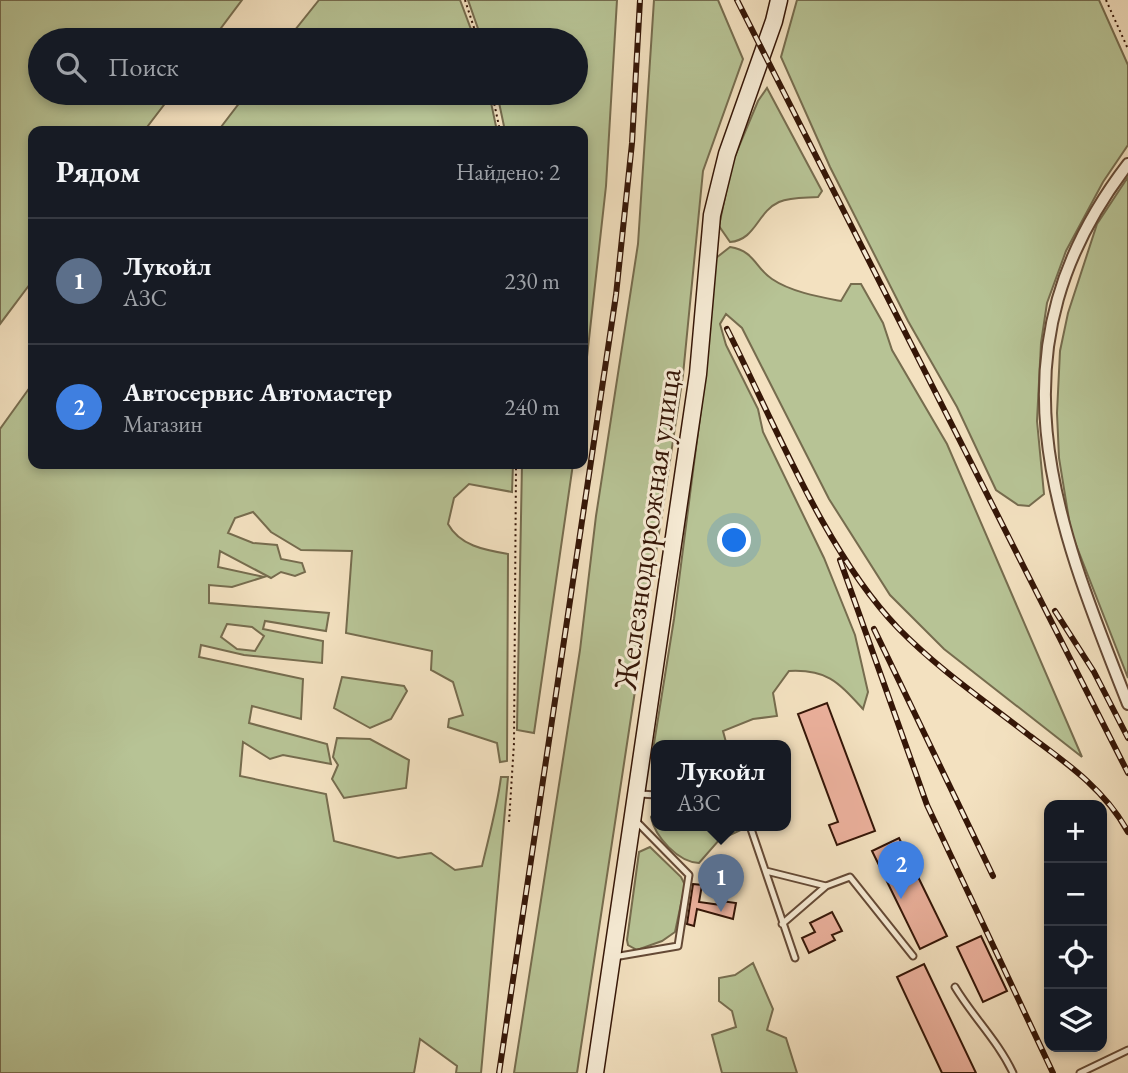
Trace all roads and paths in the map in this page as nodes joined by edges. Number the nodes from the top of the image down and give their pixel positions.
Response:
1 (466, 0) edge
2 (779, 0) edge
3 (1106, 0) edge
4 (474, 28) edge
5 (1128, 48) edge
6 (495, 105) edge
7 (499, 126) edge
8 (1128, 164) edge
9 (516, 469) edge
10 (1128, 704) edge
11 (637, 794) junction
12 (651, 795) edge
13 (634, 818) junction
14 (509, 822) dead end
15 (752, 831) edge
16 (766, 871) junction
17 (826, 886) junction
18 (782, 924) junction
19 (913, 956) dead end
20 (614, 957) junction
21 (795, 958) dead end
22 (956, 987) dead end
23 (1128, 1050) edge
24 (595, 1073) edge
25 (1013, 1073) edge
26 (1080, 1073) edge

1 - 4 path
2 - 11 main road, Железнодорожная улица
3 - 5 path
6 - 7 path
8 - 10 street
9 - 14 path
11 - 12 lane
11 - 13 main road, Железнодорожная улица
13 - 20 main road, Железнодорожная улица
13 - 20 lane
15 - 16 lane
16 - 17 lane
16 - 18 lane
17 - 18 lane
17 - 19 lane
18 - 21 lane
20 - 24 main road, Железнодорожная улица
22 - 25 lane
23 - 26 lane

